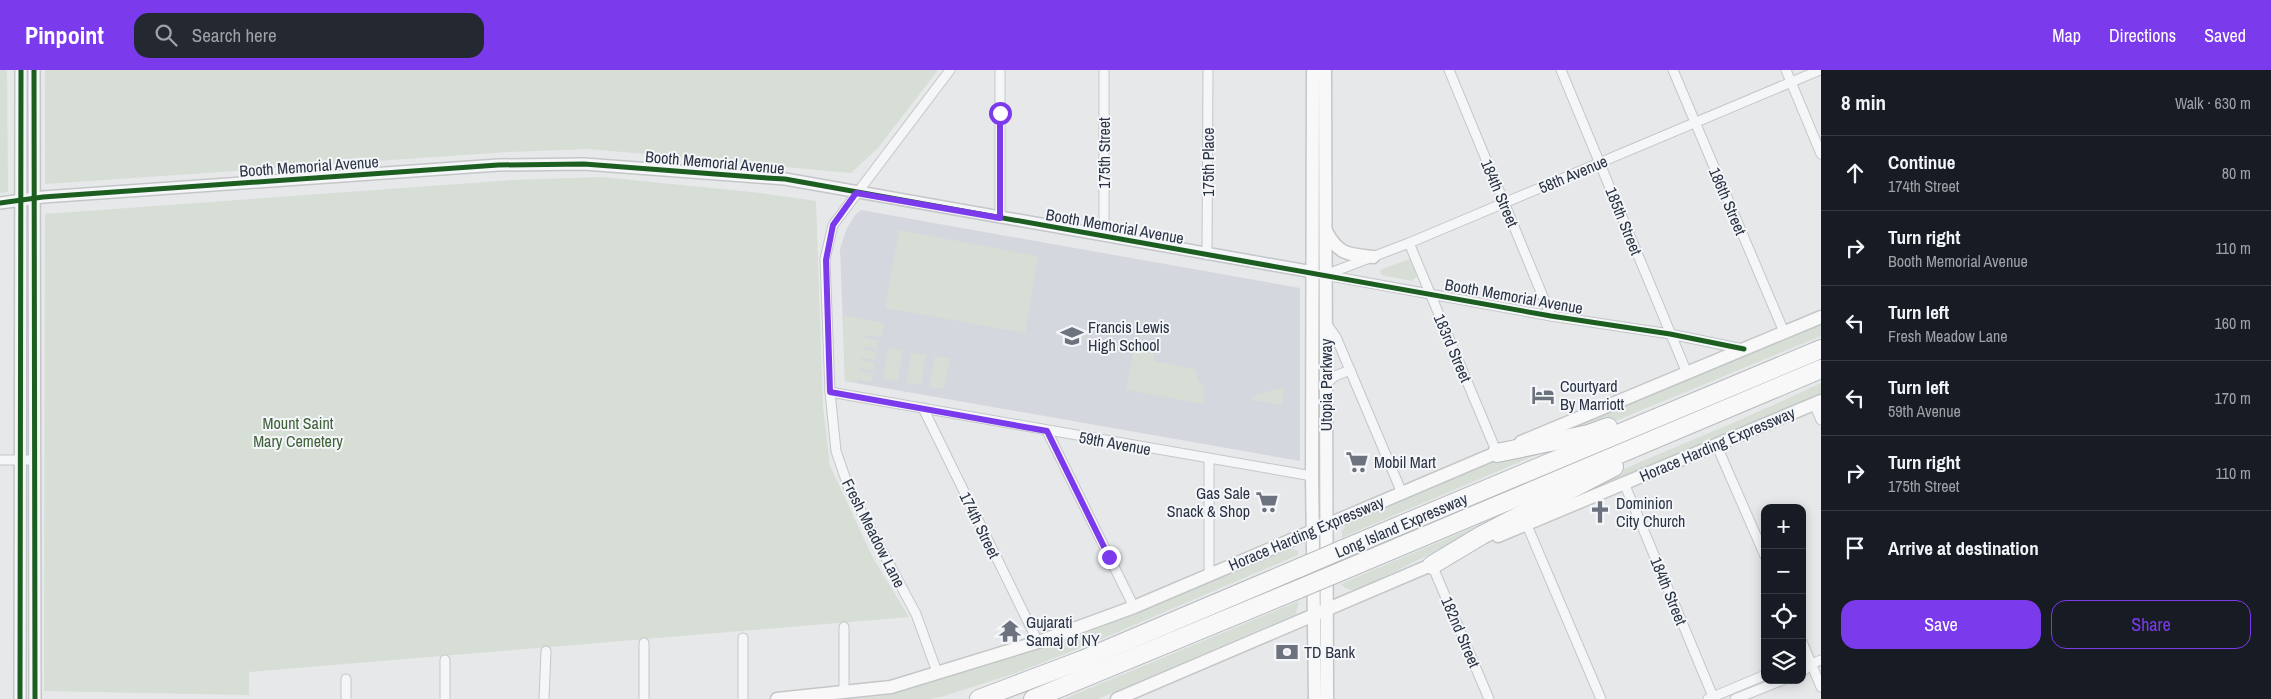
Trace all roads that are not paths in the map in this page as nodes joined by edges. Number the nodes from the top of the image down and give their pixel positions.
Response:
1 (21, 70) edge
2 (34, 70) edge
3 (950, 70) edge
4 (1000, 70) edge
5 (1104, 70) edge
6 (1208, 70) edge
7 (1313, 70) edge
8 (1325, 70) edge
9 (1448, 70) edge
10 (1561, 70) edge
11 (1673, 70) edge
12 (1786, 70) edge
13 (1820, 70) edge
14 (1791, 82) junction
15 (1695, 123) junction
16 (1821, 154) edge
17 (1600, 163) junction
18 (856, 193) junction
19 (35, 198) junction
20 (21, 200) junction
21 (0, 203) edge
22 (1504, 203) junction
23 (1000, 218) junction
24 (1325, 230) junction
25 (1106, 236) junction
26 (1409, 243) junction
27 (1207, 255) junction
28 (1373, 257) junction
29 (1319, 274) junction
30 (1431, 295) junction
31 (1551, 316) junction
32 (1821, 316) edge
33 (1326, 323) junction
34 (1784, 332) junction
35 (1670, 334) junction
36 (1744, 349) junction
37 (1821, 349) edge
38 (1821, 369) edge
39 (1350, 370) junction
40 (1686, 373) junction
41 (1326, 384) junction
42 (1728, 388) junction
43 (830, 392) junction
44 (1744, 401) junction
45 (1818, 403) edge
46 (923, 408) junction
47 (1821, 420) edge
48 (1047, 431) junction
49 (1716, 444) junction
50 (1497, 453) junction
51 (0, 460) edge
52 (22, 460) junction
53 (35, 460) junction
54 (1209, 460) junction
55 (1312, 476) junction
56 (1624, 483) junction
57 (1402, 493) junction
58 (1526, 523) junction
59 (1328, 524) junction
60 (1313, 531) junction
61 (1762, 549) edge
62 (1432, 565) junction
63 (1209, 574) junction
64 (1134, 607) junction
65 (1328, 609) junction
66 (1314, 615) junction
67 (844, 627) dead end
68 (743, 638) dead end
69 (1038, 642) junction
70 (644, 643) dead end
71 (546, 651) dead end
72 (445, 660) dead end
73 (1821, 660) edge
74 (1807, 662) edge
75 (938, 672) junction
76 (1761, 677) edge
77 (346, 679) dead end
78 (1773, 684) edge
79 (1821, 687) edge
80 (844, 692) junction
81 (1712, 698) edge
82 (20, 699) edge
83 (35, 699) edge
84 (346, 699) edge
85 (445, 699) edge
86 (544, 699) edge
87 (644, 699) edge
88 (744, 699) edge
89 (777, 699) edge
90 (979, 699) edge
91 (1033, 699) edge
92 (1117, 699) edge
93 (1314, 699) edge
94 (1327, 699) edge
95 (1489, 699) edge
96 (1601, 699) edge
97 (1735, 699) edge

1 - 20 street
2 - 19 street
3 - 18 street, Fresh Meadow Lane
4 - 23 street
5 - 25 street, 175th Street
6 - 27 street, 175th Place
7 - 29 main road, Utopia Parkway
8 - 24 main road, Utopia Parkway
9 - 22 street, 184th Street
10 - 17 street, 185th Street
11 - 15 street, 186th Street
12 - 14 street
13 - 14 street, 58th Avenue
14 - 15 street, 58th Avenue
14 - 16 street
15 - 17 street, 58th Avenue
15 - 34 street, 186th Street
17 - 22 street, 58th Avenue
17 - 35 street, 185th Street
18 - 19 street, Booth Memorial Avenue
18 - 23 street, Booth Memorial Avenue
18 - 43 street, Fresh Meadow Lane
19 - 20 street, Booth Memorial Avenue
19 - 53 street
20 - 21 street, Booth Memorial Avenue
20 - 52 street
22 - 26 street, 58th Avenue
22 - 31 street, 184th Street
23 - 25 street, Booth Memorial Avenue
24 - 28 main road
24 - 29 main road, Utopia Parkway
25 - 27 street, Booth Memorial Avenue
26 - 28 street, 58th Avenue
26 - 30 street, 183rd Street
27 - 29 street, Booth Memorial Avenue
28 - 29 street, 58th Avenue
29 - 30 street, Booth Memorial Avenue
29 - 33 main road, Utopia Parkway
29 - 55 main road, Utopia Parkway
30 - 31 street, Booth Memorial Avenue
30 - 50 street, 183rd Street
31 - 35 street, Booth Memorial Avenue
32 - 34 main road, Horace Harding Expressway
33 - 39 street
33 - 41 main road, Utopia Parkway
34 - 36 main road, Horace Harding Expressway
35 - 36 street, Booth Memorial Avenue
35 - 40 street, 185th Street
36 - 40 main road, Horace Harding Expressway
37 - 42 highway, Long Island Expressway
38 - 44 highway, Long Island Expressway
39 - 41 street
39 - 57 street
40 - 50 main road, Horace Harding Expressway
41 - 59 main road, Utopia Parkway
42 - 50 highway
42 - 90 highway, Long Island Expressway, bridge
43 - 46 street, 59th Avenue
43 - 75 street, Fresh Meadow Lane
44 - 62 highway
44 - 91 highway, Long Island Expressway, bridge
45 - 47 street
45 - 49 main road, Horace Harding Expressway
46 - 48 street, 59th Avenue
46 - 69 street, 174th Street
48 - 54 street, 59th Avenue
48 - 64 street
49 - 56 main road, Horace Harding Expressway
49 - 61 street
50 - 57 main road, Horace Harding Expressway
51 - 52 street
52 - 53 street
52 - 82 street
53 - 83 street
54 - 55 street, 59th Avenue
54 - 63 street
55 - 60 main road, Utopia Parkway
56 - 58 main road, Horace Harding Expressway
56 - 81 street, 184th Street
57 - 59 main road, Horace Harding Expressway
58 - 62 main road, Horace Harding Expressway
58 - 96 street
59 - 60 main road, Horace Harding Expressway
59 - 65 main road, Utopia Parkway
60 - 63 main road, Horace Harding Expressway
60 - 66 main road, Utopia Parkway
62 - 65 main road, Horace Harding Expressway
62 - 95 street, 182nd Street
63 - 64 main road, Horace Harding Expressway
64 - 69 main road, Horace Harding Expressway
65 - 66 main road, Horace Harding Expressway
65 - 94 main road, Utopia Parkway
66 - 92 main road, Horace Harding Expressway
66 - 93 main road, Utopia Parkway
67 - 80 street
68 - 88 street
69 - 75 main road, Horace Harding Expressway
70 - 87 street
71 - 86 street
72 - 85 street
73 - 74 street
74 - 79 street
75 - 80 main road, Horace Harding Expressway
76 - 81 street
77 - 84 street
78 - 97 street
80 - 89 main road, Horace Harding Expressway

